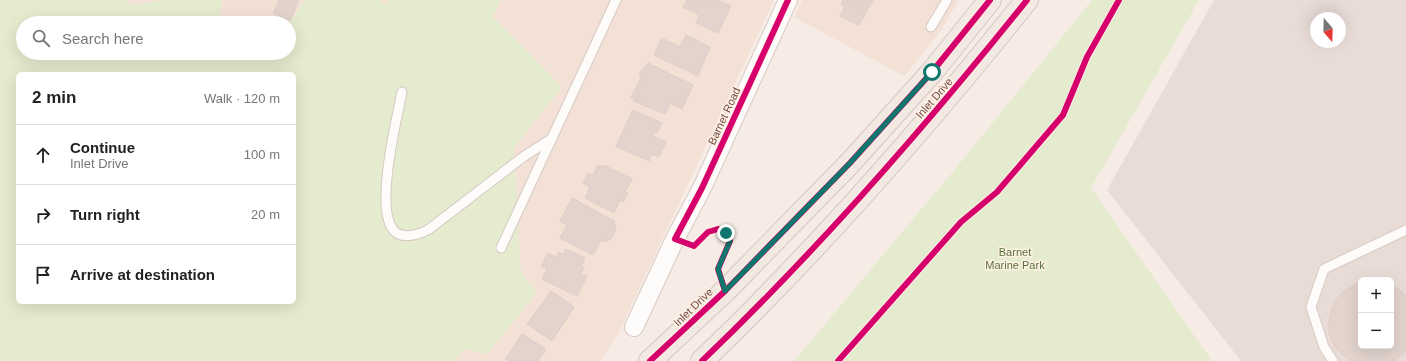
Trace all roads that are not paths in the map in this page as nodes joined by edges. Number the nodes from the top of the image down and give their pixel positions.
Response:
1 (616, 0) edge
2 (788, 0) edge
3 (947, 0) edge
4 (990, 0) edge
5 (1027, 0) edge
6 (931, 27) dead end
7 (402, 92) dead end
8 (551, 139) junction
9 (1406, 230) edge
10 (501, 248) dead end
11 (634, 327) dead end
12 (650, 361) edge
13 (702, 361) edge
14 (1333, 361) edge

1 - 8 lane
2 - 11 street, Barnet Road
3 - 6 lane
4 - 12 main road, Inlet Drive
5 - 13 main road, Inlet Drive
7 - 8 lane
8 - 10 lane
9 - 14 lane

